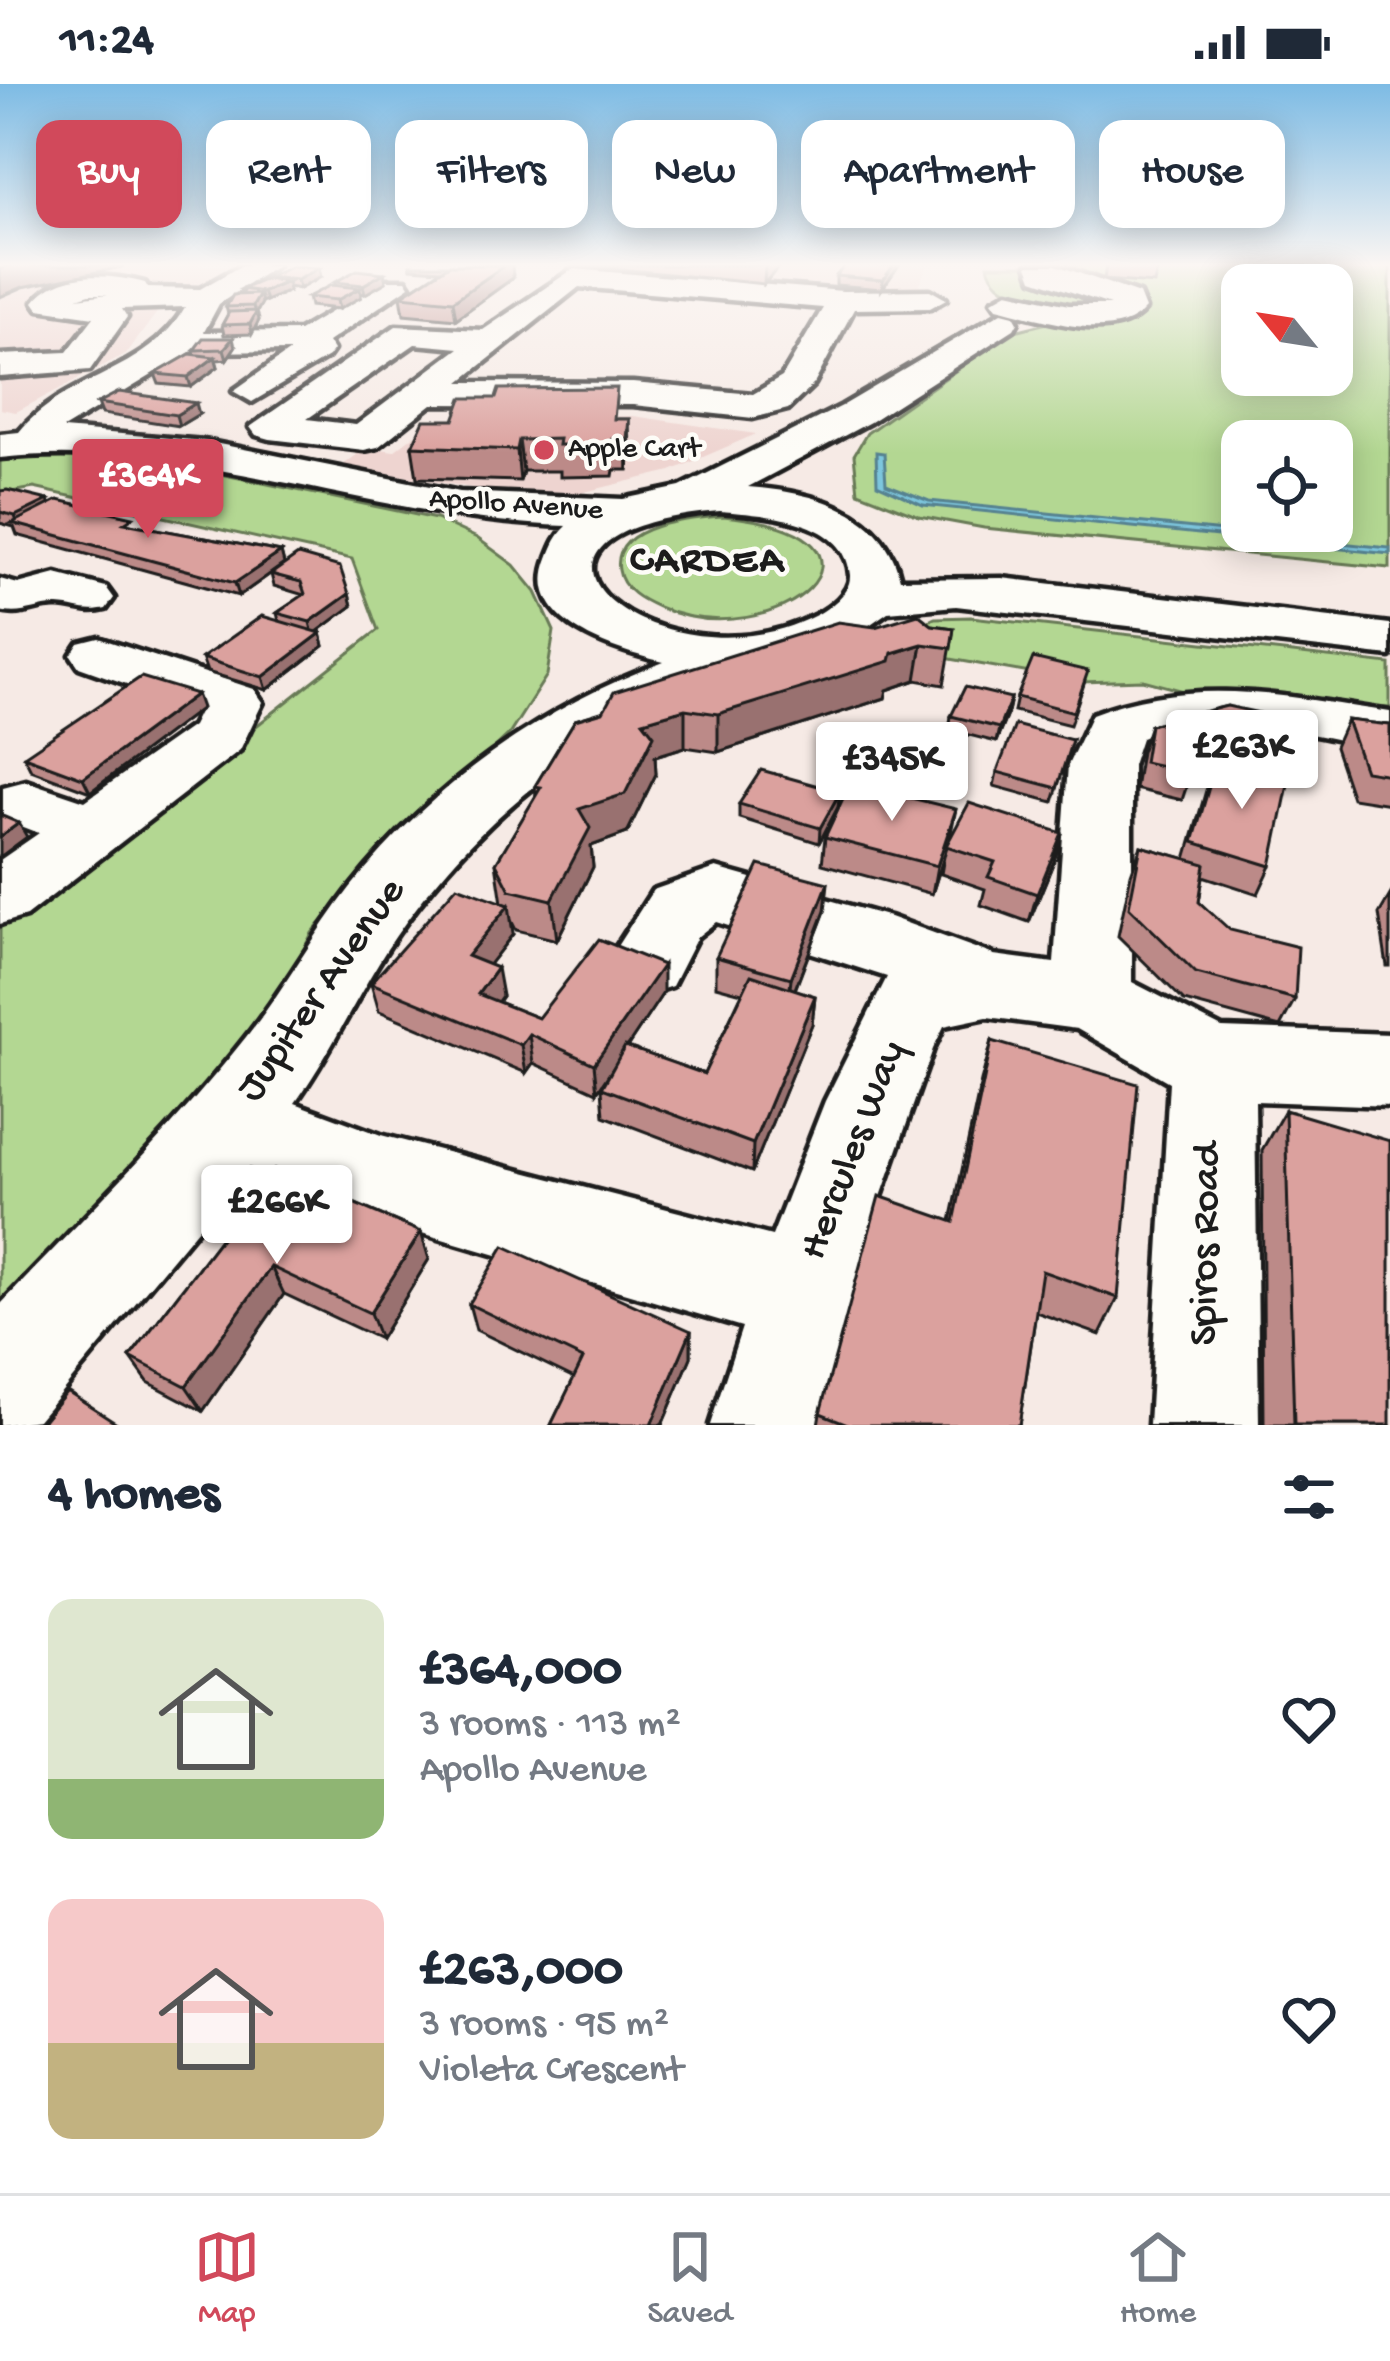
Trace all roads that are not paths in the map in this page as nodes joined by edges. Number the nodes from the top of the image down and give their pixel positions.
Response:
1 (103, 328) edge
2 (190, 328) edge
3 (328, 328) edge
4 (507, 328) edge
5 (810, 328) edge
6 (958, 328) edge
7 (961, 328) edge
8 (306, 341) junction
9 (489, 341) junction
10 (182, 342) junction
11 (4, 353) edge
12 (943, 356) junction
13 (422, 393) junction
14 (236, 401) dead end
15 (856, 414) junction
16 (17, 444) edge
17 (409, 497) junction
18 (693, 498) junction
19 (624, 513) junction
20 (836, 524) junction
21 (0, 595) edge
22 (581, 595) junction
23 (88, 598) dead end
24 (867, 601) junction
25 (1390, 605) edge
26 (1390, 640) edge
27 (751, 650) junction
28 (98, 655) dead end
29 (1390, 731) edge
30 (510, 768) junction
31 (26, 803) dead end
32 (90, 828) junction
33 (0, 897) edge
34 (644, 964) edge
35 (987, 986) junction
36 (1092, 999) junction
37 (1211, 1064) junction
38 (1390, 1070) edge
39 (231, 1119) junction
40 (802, 1294) junction
41 (0, 1382) edge
42 (765, 1425) edge
43 (1204, 1425) edge

1 - 11 street
2 - 10 street
3 - 8 street
4 - 9 street
5 - 13 street
6 - 12 street
7 - 12 street
8 - 10 street
8 - 14 street
9 - 13 street
9 - 13 street
10 - 16 street
12 - 15 street
15 - 18 street
15 - 20 street
16 - 17 street, Apollo Avenue
17 - 19 street, Apollo Avenue
17 - 22 street, Apollo Avenue
18 - 19 street
18 - 20 street
19 - 22 street
20 - 24 street
20 - 25 street
21 - 23 street
22 - 27 street, Apollo Avenue
22 - 30 street, Jupiter Avenue
24 - 26 street
24 - 27 street
27 - 30 street, Jupiter Avenue
28 - 32 street
29 - 36 street
30 - 39 street, Jupiter Avenue
31 - 32 street
32 - 33 street
34 - 35 street
35 - 36 street, Hercules Way
35 - 40 street, Hercules Way
36 - 37 street, Hercules Way
37 - 38 street, Hercules Way
37 - 43 street, Spiros Road
39 - 40 street
39 - 41 street, Jupiter Avenue
40 - 42 street

